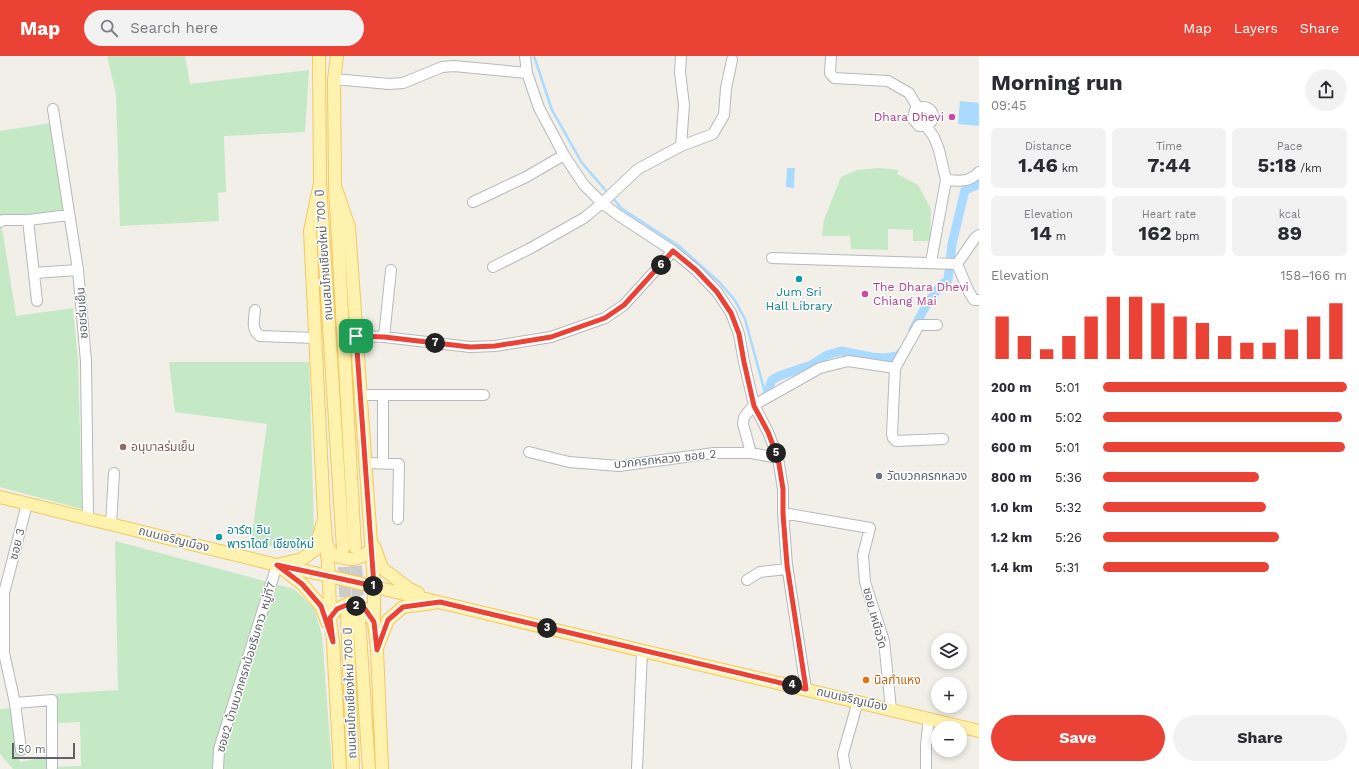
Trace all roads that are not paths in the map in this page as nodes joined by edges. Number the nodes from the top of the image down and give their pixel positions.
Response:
1 (320, 56) edge
2 (337, 56) edge
3 (525, 56) edge
4 (681, 56) edge
5 (831, 56) edge
6 (732, 60) dead end
7 (527, 73) junction
8 (334, 80) junction
9 (918, 108) junction
10 (53, 109) dead end
11 (926, 126) junction
12 (682, 146) junction
13 (564, 155) junction
14 (979, 172) edge
15 (946, 180) junction
16 (320, 182) junction
17 (335, 186) junction
18 (474, 202) dead end
19 (602, 203) junction
20 (69, 215) junction
21 (28, 220) junction
22 (0, 222) edge
23 (979, 235) edge
24 (673, 251) junction
25 (772, 258) dead end
26 (935, 262) junction
27 (957, 264) junction
28 (493, 267) dead end
29 (78, 270) junction
30 (391, 270) dead end
31 (34, 274) junction
32 (974, 292) edge
33 (979, 300) edge
34 (37, 301) dead end
35 (255, 310) dead end
36 (937, 325) dead end
37 (356, 336) junction
38 (384, 337) junction
39 (316, 338) junction
40 (895, 368) junction
41 (361, 395) junction
42 (383, 395) junction
43 (484, 395) dead end
44 (754, 406) junction
45 (943, 439) dead end
46 (529, 452) dead end
47 (751, 453) junction
48 (778, 458) junction
49 (366, 463) junction
50 (383, 463) junction
51 (114, 473) dead end
52 (0, 497) edge
53 (27, 504) junction
54 (783, 514) junction
55 (324, 515) junction
56 (88, 518) junction
57 (398, 519) dead end
58 (111, 524) junction
59 (369, 531) junction
60 (326, 544) junction
61 (355, 547) tunnel mouth
62 (343, 549) tunnel mouth
63 (371, 550) junction
64 (277, 565) junction
65 (788, 569) junction
66 (329, 576) junction
67 (747, 580) dead end
68 (374, 586) junction
69 (440, 602) junction
70 (347, 616) tunnel mouth
71 (330, 618) junction
72 (359, 618) tunnel mouth
73 (374, 622) junction
74 (333, 642) junction
75 (377, 650) junction
76 (642, 651) junction
77 (806, 689) junction
78 (858, 701) junction
79 (15, 703) junction
80 (891, 709) junction
81 (929, 718) junction
82 (979, 731) edge
83 (21, 750) dead end
84 (52, 767) dead end
85 (218, 769) edge
86 (340, 769) edge
87 (353, 769) edge
88 (369, 769) edge
89 (382, 769) edge
90 (637, 769) edge
91 (846, 769) edge
92 (926, 769) edge

1 - 16 main road, ถนนสมโภชเชียงใหม่ 700 ปี
2 - 8 main road, ถนนสมโภชเชียงใหม่ 700 ปี
3 - 7 street
4 - 12 street
5 - 9 street
6 - 12 street
7 - 8 street
7 - 13 street
8 - 17 main road, ถนนสมโภชเชียงใหม่ 700 ปี
9 - 11 street
9 - 11 street
10 - 20 street, ซอยร่มเย็น
11 - 15 street
12 - 19 street
13 - 18 street
13 - 19 street
14 - 15 street
15 - 26 street
16 - 39 main road
16 - 62 main road, ถนนสมโภชเชียงใหม่ 700 ปี
17 - 37 main road
17 - 61 main road, ถนนสมโภชเชียงใหม่ 700 ปี
19 - 24 street
19 - 28 street
20 - 21 street
20 - 29 street, ซอยร่มเย็น
21 - 22 street
21 - 31 street
23 - 27 street
24 - 38 street
24 - 44 street
25 - 26 street
26 - 27 street
27 - 32 street
29 - 31 street
29 - 56 street, ซอยร่มเย็น
30 - 38 street
31 - 34 street
32 - 33 street
35 - 39 street
36 - 40 street
37 - 38 street
37 - 41 main road
39 - 55 main road
40 - 44 street
40 - 45 street
41 - 42 street
41 - 49 main road
42 - 43 street
42 - 50 street
44 - 47 street
44 - 48 street
46 - 47 street, บวกครกหลวง ซอย 2
47 - 48 street, บวกครกหลวง ซอย 2
48 - 54 street
49 - 50 street
49 - 59 main road
50 - 57 street
51 - 58 street
52 - 53 main road, ถนนเจริญเมือง
53 - 56 main road, ถนนเจริญเมือง
53 - 79 street, ซอย 3
54 - 65 street
54 - 80 street, ซอย เหนือวัด
55 - 60 main road
55 - 64 main road
56 - 58 main road, ถนนเจริญเมือง
58 - 64 main road, ถนนเจริญเมือง
59 - 63 main road
59 - 69 main road
60 - 63 main road
60 - 66 main road
63 - 68 main road
64 - 66 main road, ถนนเจริญเมือง
64 - 74 main road
64 - 85 street, ซอย2 บ้านบวกครกน้อยริมคาว หมู่ที7
65 - 67 street
65 - 77 street
66 - 68 main road, ถนนเจริญเมือง
66 - 71 main road
68 - 69 main road, ถนนเจริญเมือง
68 - 73 main road
69 - 75 main road
69 - 76 main road, ถนนเจริญเมือง
70 - 87 main road, ถนนสมโภชเชียงใหม่ 700 ปี
71 - 73 main road
71 - 74 main road
72 - 88 main road, ถนนสมโภชเชียงใหม่ 700 ปี
73 - 75 main road
74 - 86 main road
75 - 89 main road
76 - 77 main road, ถนนเจริญเมือง
76 - 90 street
77 - 78 main road, ถนนเจริญเมือง
78 - 80 main road, ถนนเจริญเมือง
78 - 91 street
79 - 83 street, ซอย 3
79 - 84 street
80 - 81 main road, ถนนเจริญเมือง
81 - 82 main road, ถนนเจริญเมือง
81 - 92 street

